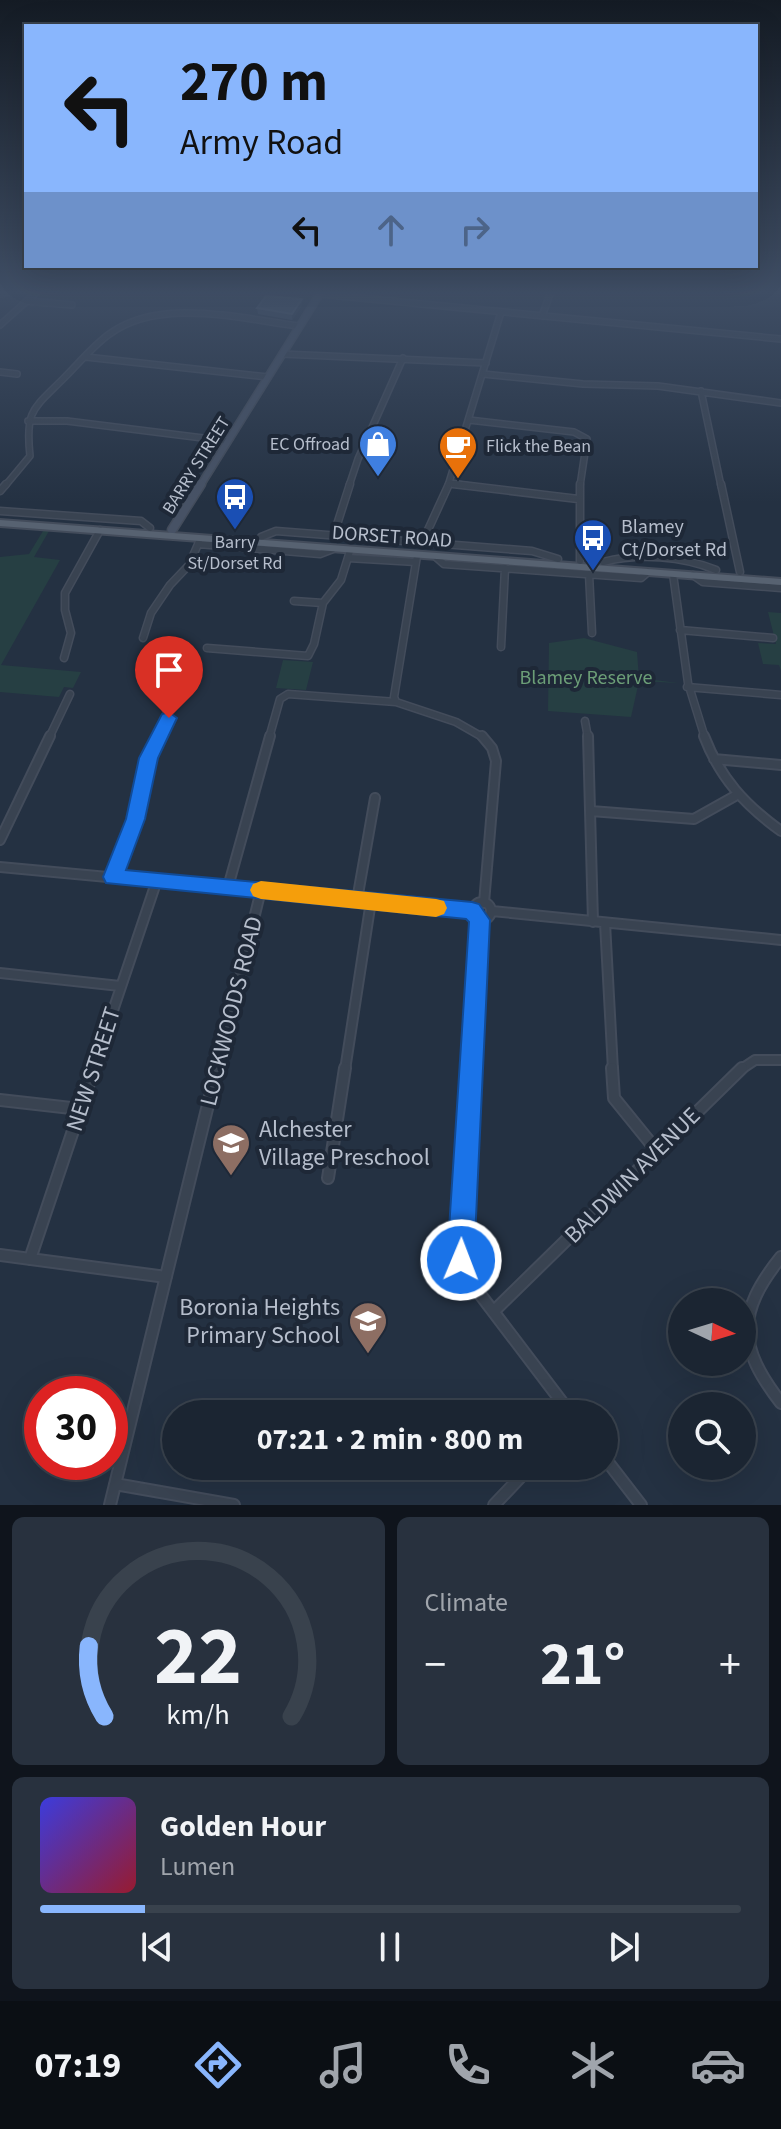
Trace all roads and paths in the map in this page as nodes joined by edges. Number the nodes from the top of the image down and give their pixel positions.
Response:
1 (81, 362) edge
2 (134, 362) edge
3 (277, 362) edge
4 (401, 362) edge
5 (473, 362) edge
6 (486, 363) joint
7 (0, 372) edge
8 (17, 374) dead end
9 (483, 374) junction
10 (268, 377) junction
11 (701, 391) junction
12 (781, 403) edge
13 (469, 420) junction
14 (28, 421) junction
15 (227, 441) junction
16 (449, 483) junction
17 (0, 491) edge
18 (578, 499) junction
19 (0, 511) edge
20 (0, 520) edge
21 (150, 528) junction
22 (100, 530) junction
23 (171, 533) junction
24 (333, 537) junction
25 (262, 540) junction
26 (200, 541) junction
27 (333, 549) junction
28 (418, 552) junction
29 (349, 554) junction
30 (436, 557) junction
31 (580, 561) junction
32 (603, 562) junction
33 (538, 564) junction
34 (505, 568) junction
35 (519, 569) junction
36 (672, 570) junction
37 (716, 570) junction
38 (648, 572) junction
39 (589, 574) junction
40 (693, 575) junction
41 (781, 575) edge
42 (741, 576) junction
43 (781, 582) edge
44 (781, 588) edge
45 (294, 601) dead end
46 (323, 603) junction
47 (680, 630) junction
48 (592, 633) dead end
49 (143, 638) dead end
50 (773, 638) dead end
51 (501, 647) dead end
52 (207, 648) dead end
53 (64, 658) dead end
54 (687, 687) junction
55 (70, 694) dead end
56 (781, 695) edge
57 (396, 702) junction
58 (166, 710) dead end
59 (585, 721) dead end
60 (714, 759) junction
61 (781, 765) edge
62 (735, 796) junction
63 (375, 798) dead end
64 (591, 811) junction
65 (781, 831) edge
66 (0, 840) edge
67 (0, 867) edge
68 (113, 877) junction
69 (157, 880) junction
70 (228, 887) junction
71 (261, 890) junction
72 (357, 900) junction
73 (371, 901) junction
74 (484, 903) junction
75 (472, 911) junction
76 (492, 911) junction
77 (480, 920) junction
78 (593, 922) junction
79 (605, 923) junction
80 (781, 940) edge
81 (0, 973) edge
82 (120, 986) junction
83 (781, 1060) edge
84 (0, 1100) edge
85 (80, 1109) junction
86 (657, 1151) junction
87 (328, 1178) dead end
88 (0, 1255) edge
89 (781, 1257) edge
90 (30, 1259) junction
91 (166, 1277) junction
92 (494, 1311) junction
93 (561, 1400) edge
94 (781, 1403) edge
95 (618, 1475) edge
96 (518, 1480) edge
97 (115, 1484) junction
98 (110, 1505) edge
99 (234, 1505) edge
100 (494, 1505) edge
101 (641, 1505) edge

1 - 14 street
2 - 10 street
3 - 10 main road, BARRY STREET
4 - 24 street
5 - 6 street
6 - 9 street
7 - 8 street
9 - 11 street
9 - 13 street
10 - 15 main road, BARRY STREET
11 - 12 street
11 - 42 street
13 - 16 street
13 - 18 street
14 - 15 street
14 - 17 street
15 - 23 main road, BARRY STREET
16 - 18 street
16 - 28 street
18 - 31 street
19 - 21 street
20 - 21 main road, DORSET ROAD
20 - 22 main road, DORSET ROAD
21 - 23 main road, DORSET ROAD
22 - 23 main road, DORSET ROAD
22 - 53 street
23 - 25 main road, DORSET ROAD
23 - 26 main road, DORSET ROAD
24 - 25 street
24 - 28 street
25 - 26 main road, DORSET ROAD
25 - 27 main road, DORSET ROAD
25 - 28 main road, DORSET ROAD
26 - 27 street
26 - 49 street
27 - 29 main road, DORSET ROAD
28 - 29 main road, DORSET ROAD
28 - 30 main road, DORSET ROAD
28 - 31 main road, DORSET ROAD
28 - 57 street
29 - 46 street
30 - 33 main road, DORSET ROAD
30 - 34 street
31 - 32 main road, DORSET ROAD
32 - 36 main road, DORSET ROAD
32 - 37 street
33 - 35 street
33 - 38 main road, DORSET ROAD
34 - 35 street
34 - 51 street
35 - 39 street
36 - 37 main road, DORSET ROAD
36 - 38 main road, DORSET ROAD
36 - 40 main road, DORSET ROAD
36 - 47 street
37 - 42 main road, DORSET ROAD
38 - 39 street
39 - 48 street
40 - 42 main road, DORSET ROAD
40 - 44 street
41 - 42 main road, DORSET ROAD
42 - 43 main road, DORSET ROAD
45 - 46 street
46 - 52 street
47 - 50 street
47 - 54 street
54 - 56 street
54 - 60 street
55 - 66 street
57 - 70 street
57 - 74 street
58 - 68 street
59 - 64 street
60 - 61 street
60 - 62 street
62 - 64 street
62 - 65 street
63 - 72 street
64 - 78 street
67 - 68 street
68 - 69 street
69 - 70 street
69 - 82 street, NEW STREET
70 - 71 street
71 - 72 street
71 - 91 street, LOCKWOODS ROAD
72 - 73 street
73 - 75 street
73 - 87 street
74 - 75 street
74 - 76 street
75 - 77 street
76 - 77 street
76 - 78 street
77 - 92 street
78 - 79 street
79 - 80 street
79 - 86 street
81 - 82 street
82 - 85 street, NEW STREET
83 - 86 street, BALDWIN AVENUE
84 - 85 street
85 - 90 street, NEW STREET
86 - 92 street, BALDWIN AVENUE
88 - 90 street
89 - 94 street
90 - 91 street
91 - 97 street, LOCKWOODS ROAD
92 - 93 street
95 - 101 street
96 - 100 street
97 - 98 street, LOCKWOODS ROAD
97 - 99 street

